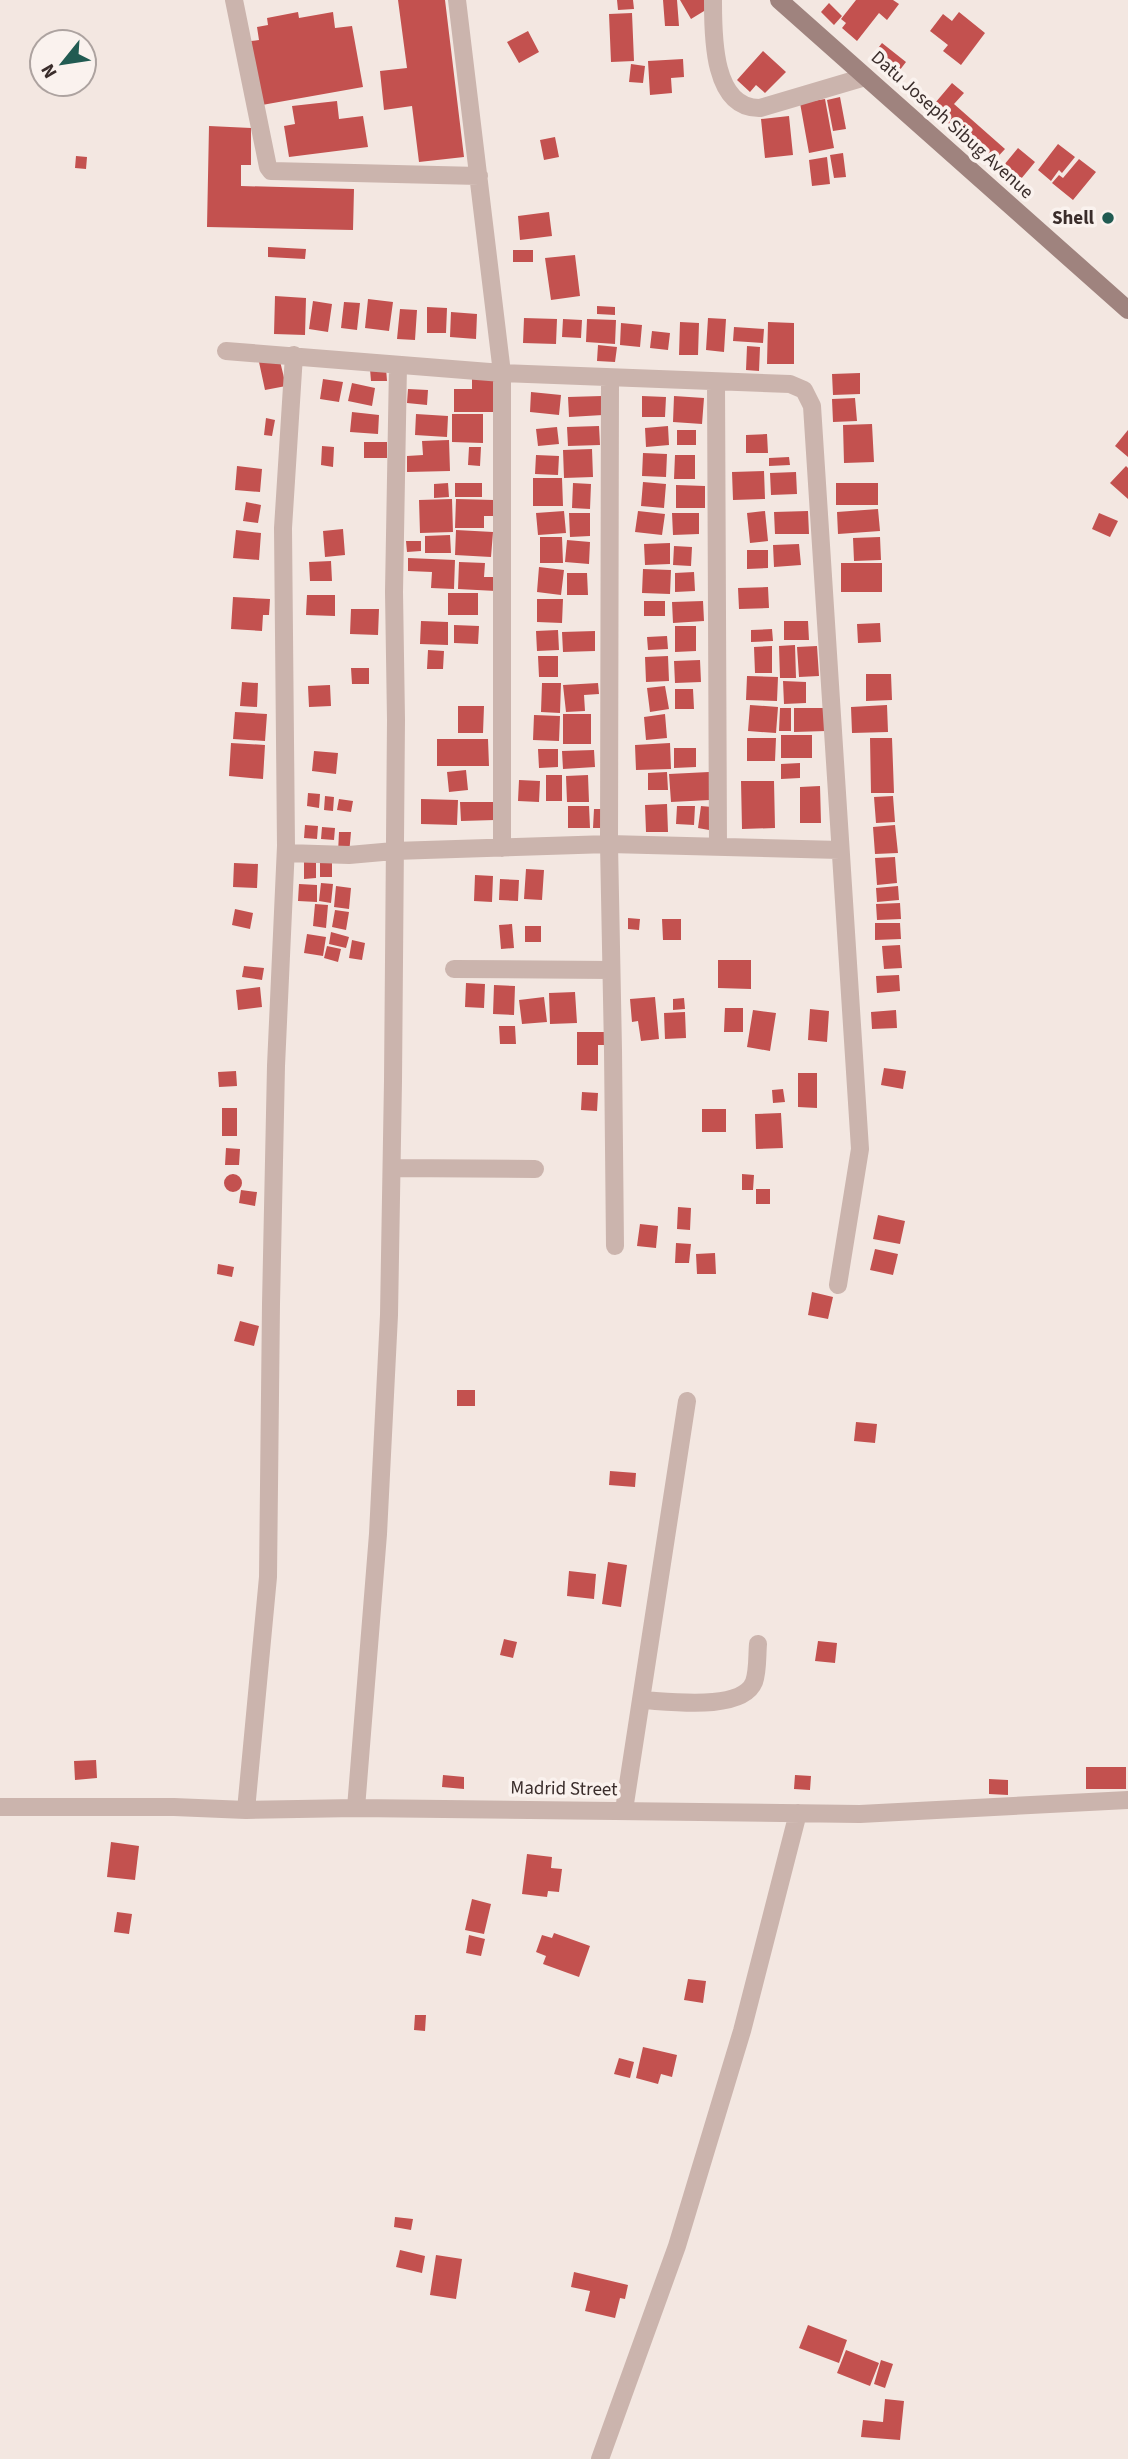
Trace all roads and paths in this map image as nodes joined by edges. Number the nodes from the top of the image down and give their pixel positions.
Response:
1 (234, 0) edge
2 (457, 0) edge
3 (713, 0) edge
4 (779, 0) edge
5 (866, 76) junction
6 (479, 176) junction
7 (1128, 310) edge
8 (226, 351) dead end
9 (294, 355) junction
10 (398, 365) junction
11 (502, 373) junction
12 (610, 378) junction
13 (716, 382) junction
14 (609, 844) junction
15 (718, 845) junction
16 (502, 848) junction
17 (841, 850) junction
18 (394, 851) junction
19 (286, 853) junction
20 (454, 969) dead end
21 (611, 970) junction
22 (392, 1168) junction
23 (534, 1169) dead end
24 (615, 1247) dead end
25 (838, 1284) dead end
26 (687, 1401) dead end
27 (758, 1644) dead end
28 (641, 1700) junction
29 (1128, 1800) edge
30 (0, 1807) edge
31 (356, 1808) junction
32 (246, 1810) junction
33 (624, 1810) junction
34 (798, 1813) junction
35 (600, 2459) edge

1 - 6 street
2 - 6 street
3 - 5 street
4 - 5 main road, Datu Joseph Sibug Avenue
5 - 7 main road, Datu Joseph Sibug Avenue
6 - 11 street
8 - 9 street
9 - 10 street
9 - 19 street
10 - 11 street
10 - 18 street
11 - 12 street
11 - 16 street
12 - 13 street
12 - 14 street
13 - 15 street
13 - 17 street
14 - 15 street
14 - 16 street
14 - 21 street
15 - 17 street
16 - 18 street
17 - 25 street
18 - 19 street
18 - 22 street
19 - 32 street
20 - 21 street
21 - 24 street
22 - 23 street
22 - 31 street
26 - 28 street
27 - 28 street
28 - 33 street
29 - 34 street, Madrid Street
30 - 32 street, Madrid Street
31 - 32 street, Madrid Street
31 - 33 street, Madrid Street
33 - 34 street, Madrid Street
34 - 35 street

